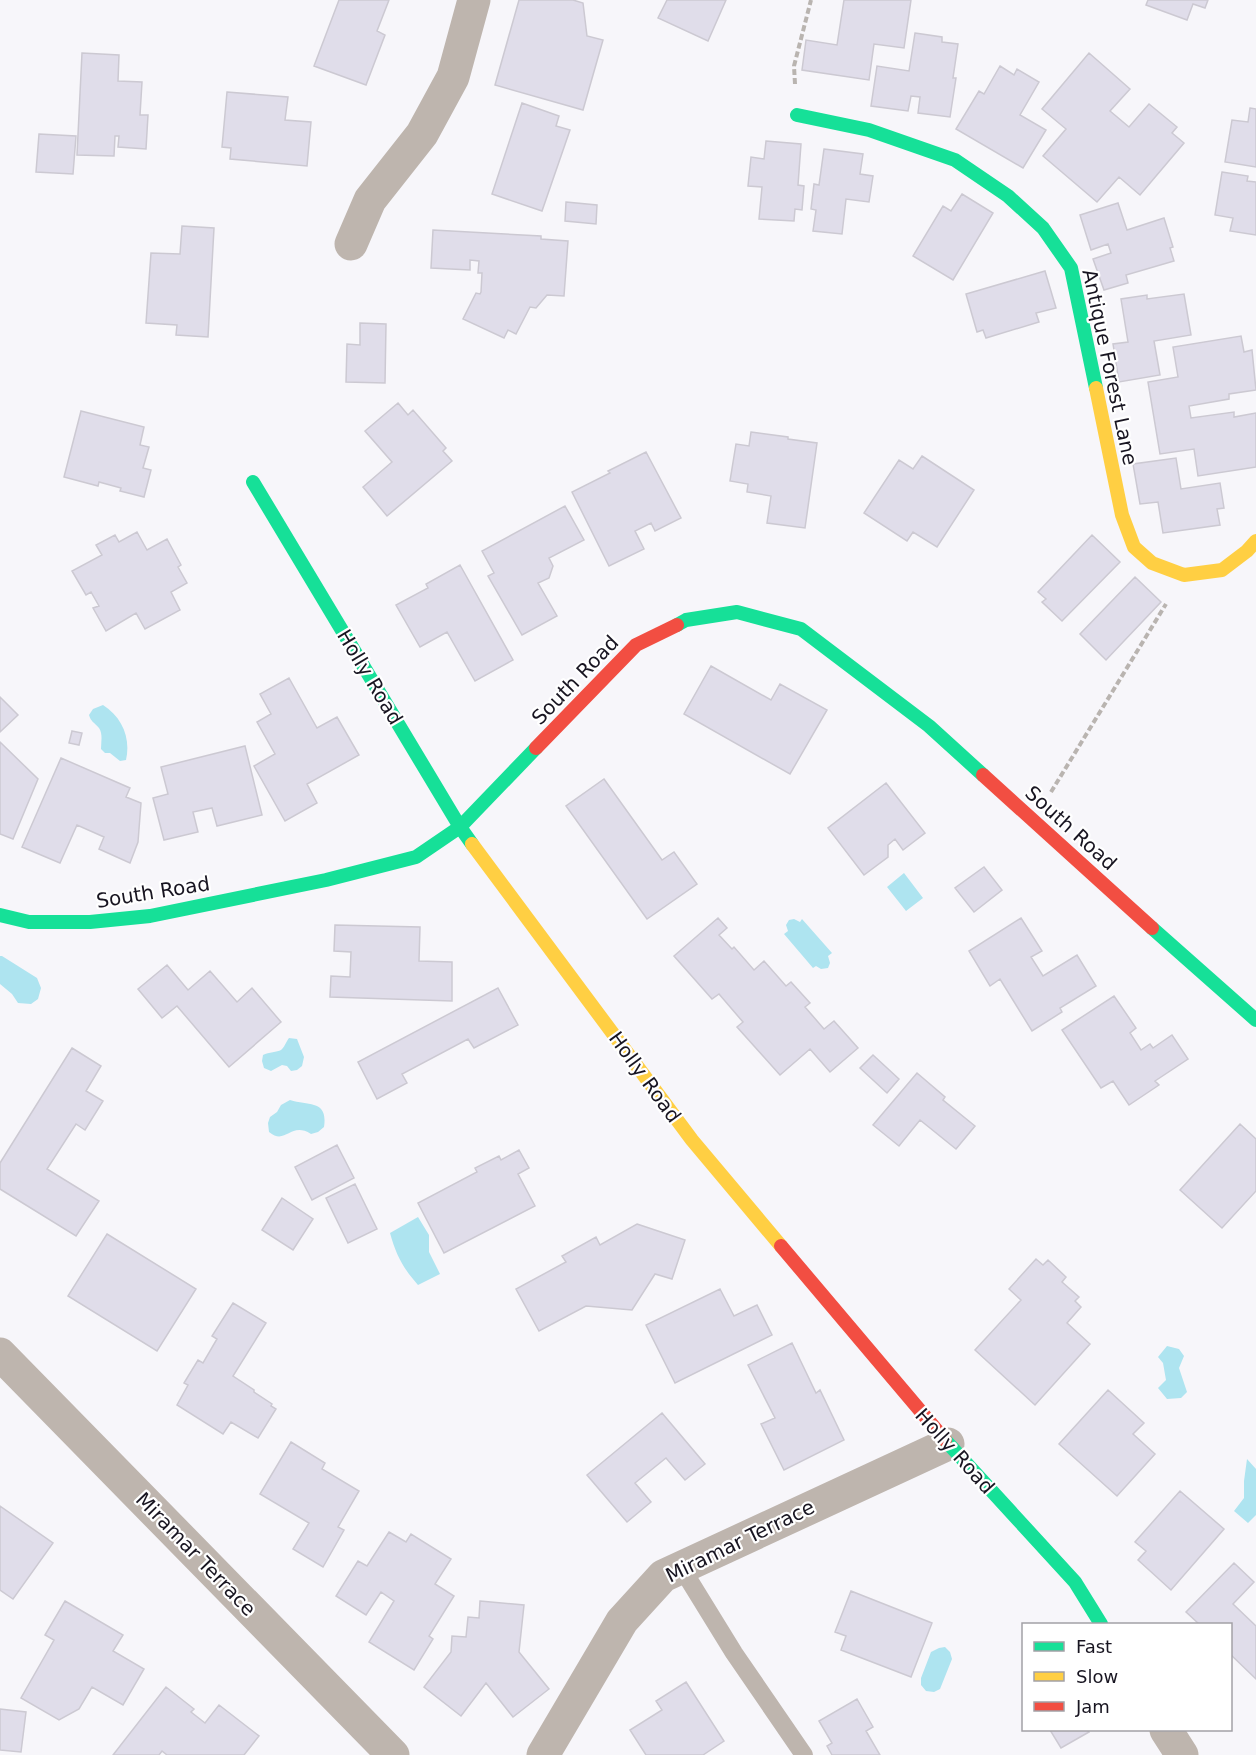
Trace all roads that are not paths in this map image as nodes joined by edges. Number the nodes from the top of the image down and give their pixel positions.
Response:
1 (474, 0) edge
2 (797, 115) road end
3 (351, 244) dead end
4 (253, 482) dead end
5 (1256, 541) edge
6 (460, 827) junction
7 (0, 915) edge
8 (1256, 1020) edge
9 (0, 1354) edge
10 (948, 1444) junction
11 (681, 1567) junction
12 (1100, 1623) edge
13 (1167, 1731) edge
14 (393, 1755) edge
15 (543, 1755) edge
16 (804, 1755) edge
17 (1182, 1755) edge

1 - 3 street
2 - 5 street, Antique Forest Lane
4 - 6 street, Holly Road
6 - 7 street, South Road
6 - 8 street, South Road
6 - 10 street, Holly Road
9 - 14 street, Miramar Terrace
10 - 11 street, Miramar Terrace
10 - 12 street, Holly Road
11 - 15 street, Miramar Terrace
11 - 16 lane
13 - 17 street

